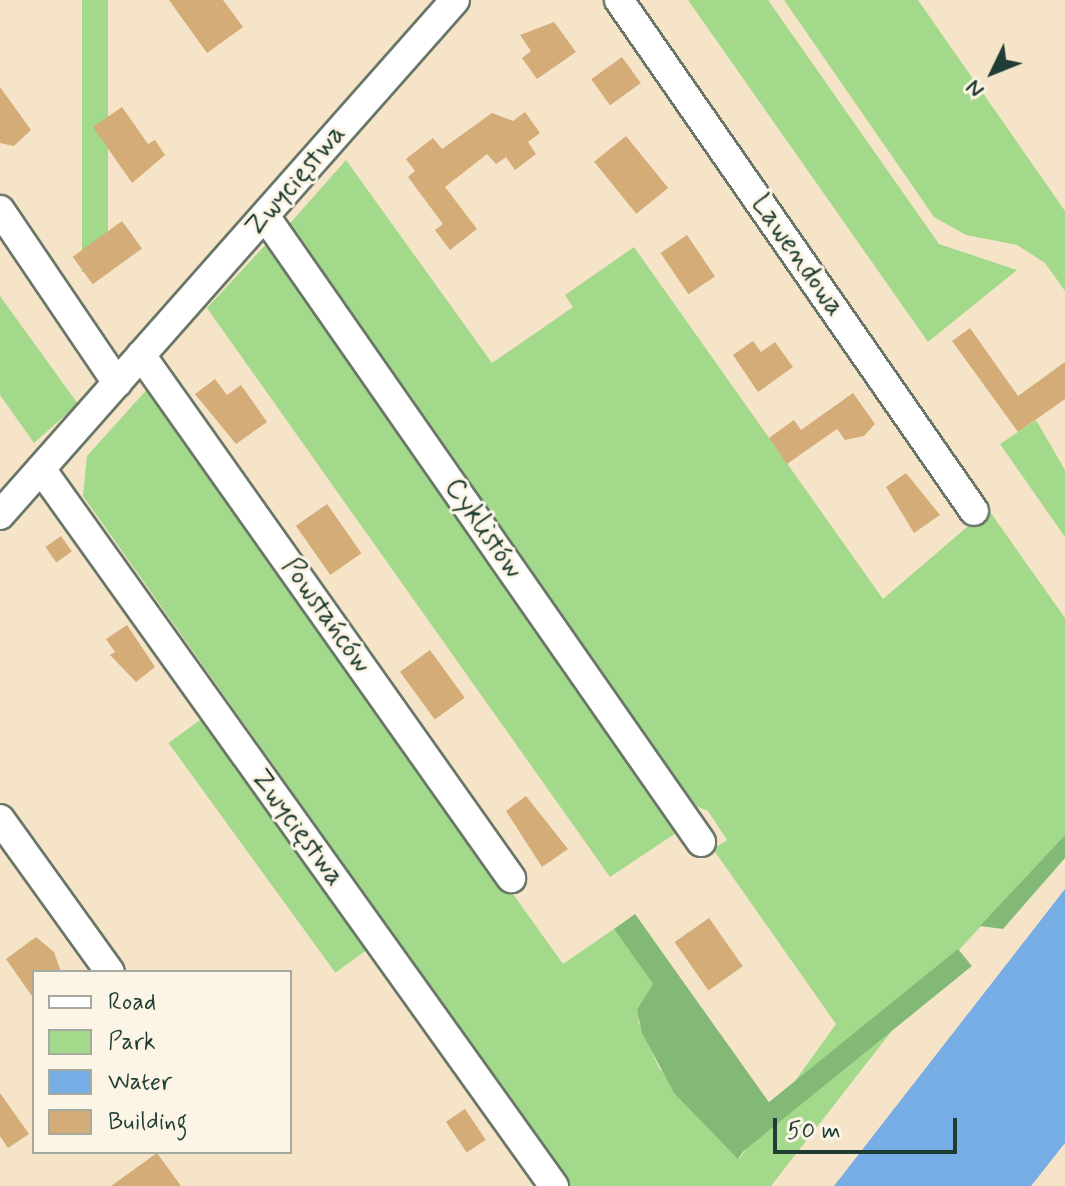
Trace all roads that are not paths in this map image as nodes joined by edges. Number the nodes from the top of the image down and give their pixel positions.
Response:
1 (455, 0) edge
2 (619, 0) edge
3 (0, 210) edge
4 (265, 216) junction
5 (141, 355) junction
6 (117, 383) junction
7 (41, 469) junction
8 (974, 511) dead end
9 (0, 515) edge
10 (0, 819) edge
11 (701, 842) dead end
12 (511, 878) dead end
13 (109, 970) edge
14 (554, 1186) edge

1 - 4 street, Zwycięstwa
2 - 8 street, Lawendowa
3 - 6 street
4 - 5 street, Zwycięstwa
4 - 11 street, Cyklistów
5 - 6 street, Zwycięstwa
5 - 12 street, Powstańców
6 - 7 street, Zwycięstwa
7 - 9 street, Zwycięstwa
7 - 14 street, Zwycięstwa
10 - 13 street

